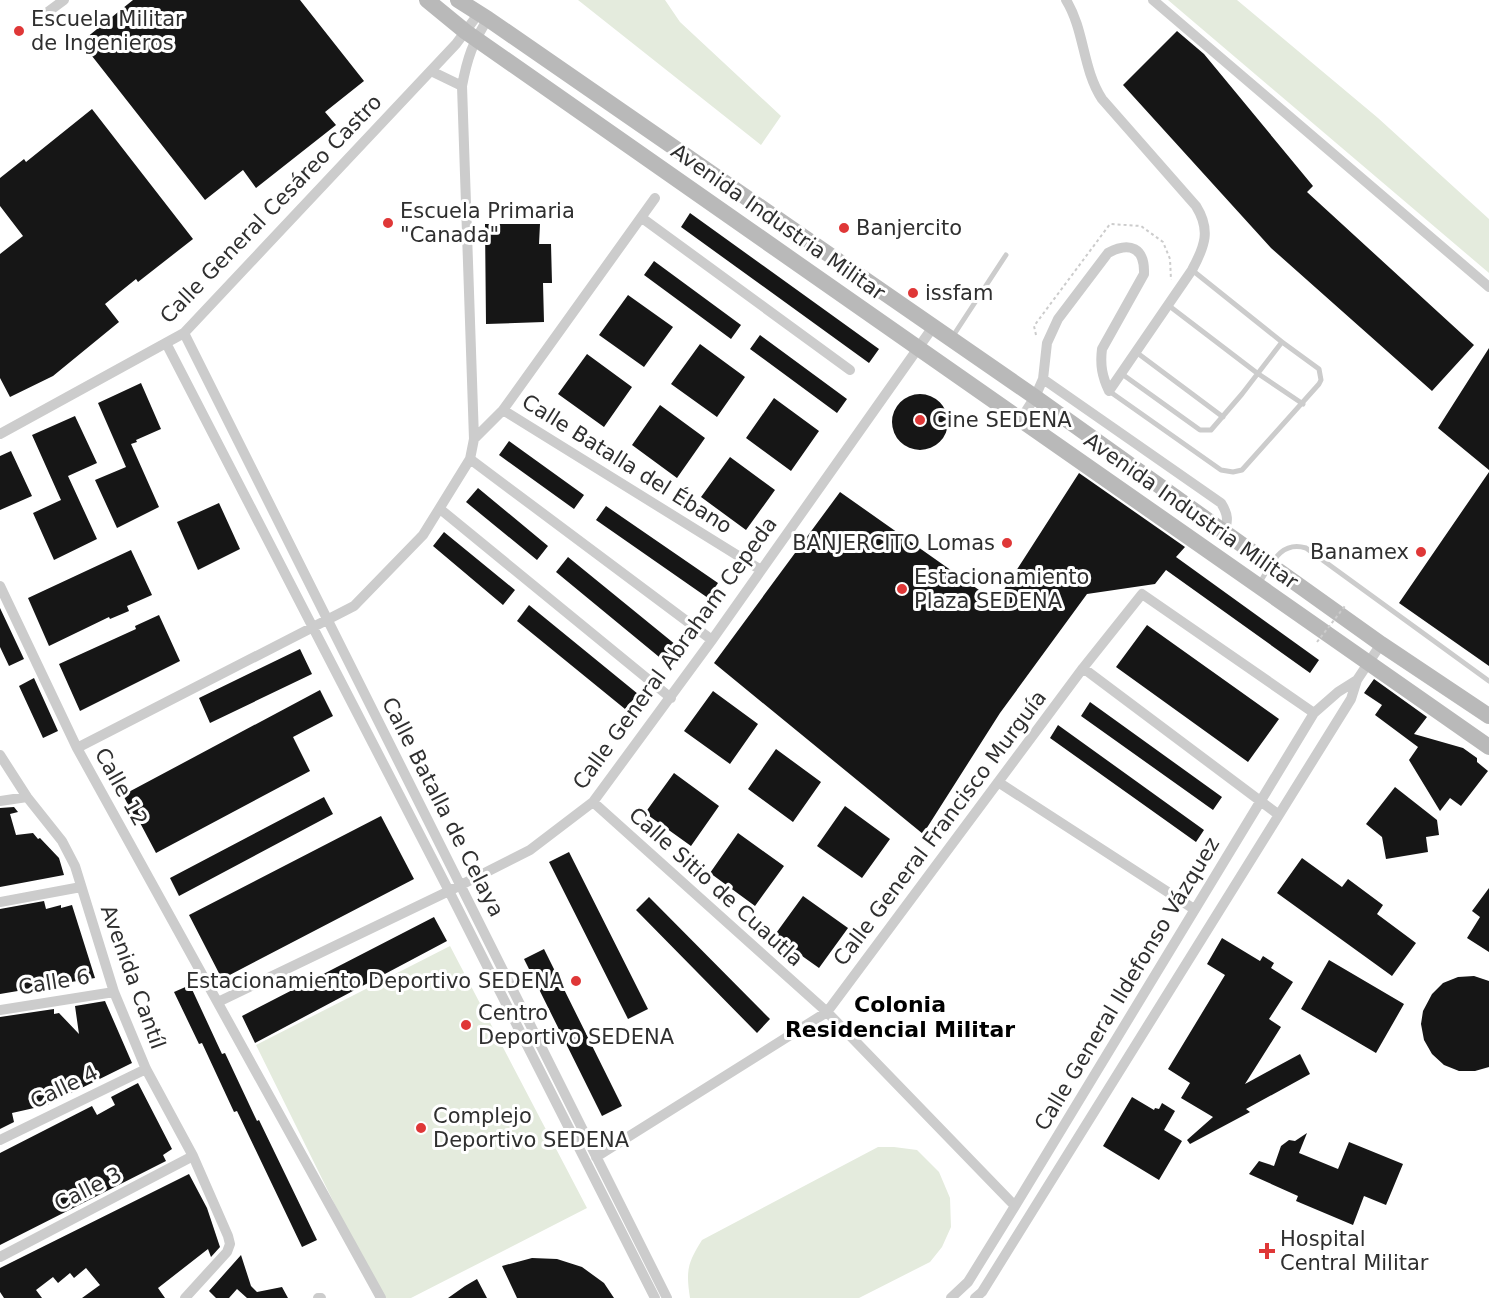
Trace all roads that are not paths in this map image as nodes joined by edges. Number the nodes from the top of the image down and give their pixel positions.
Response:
1 (64, 0) edge
2 (427, 0) edge
3 (458, 0) edge
4 (1066, 0) edge
5 (1153, 0) edge
6 (484, 16) junction
7 (41, 17) dead end
8 (470, 35) junction
9 (431, 71) junction
10 (462, 86) junction
11 (655, 198) dead end
12 (642, 218) junction
13 (1006, 255) dead end
14 (1192, 270) junction
15 (1489, 287) edge
16 (1168, 305) junction
17 (933, 327) junction
18 (184, 333) junction
19 (951, 339) junction
20 (1282, 342) junction
21 (166, 343) junction
22 (919, 347) junction
23 (1135, 351) junction
24 (850, 370) dead end
25 (1120, 373) junction
26 (1257, 373) junction
27 (1043, 379) junction
28 (1109, 391) junction
29 (1035, 398) junction
30 (1303, 404) junction
31 (503, 410) junction
32 (1223, 417) junction
33 (1021, 419) junction
34 (0, 434) edge
35 (474, 439) junction
36 (470, 459) junction
37 (440, 509) junction
38 (1223, 532) junction
39 (1270, 565) junction
40 (761, 570) junction
41 (1258, 585) junction
42 (0, 586) edge
43 (327, 620) junction
44 (314, 627) junction
45 (712, 640) junction
46 (1381, 644) junction
47 (1368, 663) junction
48 (1083, 668) junction
49 (1357, 680) junction
50 (1489, 681) edge
51 (1338, 692) junction
52 (671, 698) junction
53 (1351, 699) junction
54 (1314, 713) junction
55 (1489, 716) edge
56 (1489, 747) edge
57 (77, 748) junction
58 (0, 755) edge
59 (998, 782) junction
60 (27, 797) junction
61 (0, 801) edge
62 (1261, 801) junction
63 (593, 802) junction
64 (1279, 815) junction
65 (460, 885) junction
66 (81, 887) junction
67 (449, 891) junction
68 (0, 902) edge
69 (1194, 909) junction
70 (114, 992) junction
71 (218, 1002) junction
72 (0, 1010) edge
73 (827, 1012) junction
74 (146, 1069) junction
75 (0, 1140) edge
76 (193, 1156) junction
77 (596, 1156) junction
78 (1015, 1206) junction
79 (0, 1257) edge
80 (185, 1298) edge
81 (381, 1298) edge
82 (655, 1298) edge
83 (667, 1298) edge
84 (951, 1298) edge
85 (975, 1298) edge

1 - 7 street
2 - 8 main road, Avenida Industria Militar
3 - 6 main road, Avenida Industria Militar
4 - 14 street
5 - 15 street
6 - 8 street, Calle General Cesáreo Castro
6 - 17 main road, Avenida Industria Militar
8 - 9 street, Calle General Cesáreo Castro
8 - 10 street
8 - 22 main road, Avenida Industria Militar
9 - 10 street
9 - 18 street, Calle General Cesáreo Castro
10 - 35 street
11 - 12 street
12 - 24 street
12 - 31 street
13 - 19 lane
14 - 16 street
14 - 20 lane
16 - 23 street
16 - 26 lane
17 - 19 main road, Avenida Industria Militar
17 - 22 street, Calle General Abraham Cepeda
18 - 21 street, Calle General Cesáreo Castro
18 - 43 street, Calle Batalla de Celaya
19 - 29 main road, Avenida Industria Militar
20 - 26 lane
20 - 30 lane
21 - 34 street, Calle General Cesáreo Castro
21 - 44 street, Calle Batalla de Celaya
22 - 33 main road, Avenida Industria Militar
22 - 40 street, Calle General Abraham Cepeda
23 - 25 street
23 - 32 lane
25 - 28 street
25 - 32 lane
26 - 30 lane
26 - 32 lane
27 - 28 street
27 - 29 street
27 - 38 street
28 - 30 lane
29 - 33 street
29 - 38 main road, Avenida Industria Militar
31 - 35 street
31 - 40 street, Calle Batalla del Ébano
33 - 41 main road, Avenida Industria Militar
35 - 36 street
36 - 37 street
36 - 45 street
37 - 43 street
37 - 52 street
38 - 39 main road, Avenida Industria Militar
39 - 41 lane
39 - 46 main road, Avenida Industria Militar
39 - 50 lane
40 - 45 street, Calle General Abraham Cepeda
41 - 47 main road, Avenida Industria Militar
42 - 57 street, Calle 12
43 - 44 street
43 - 65 street, Calle Batalla de Celaya
44 - 57 street
44 - 67 street, Calle Batalla de Celaya
45 - 52 street, Calle General Abraham Cepeda
46 - 47 street, Calle General Ildefonso Vázquez
46 - 55 main road, Avenida Industria Militar
47 - 49 street, Calle General Ildefonso Vázquez
47 - 56 main road, Avenida Industria Militar
48 - 54 street, Calle General Francisco Murguía
48 - 59 street, Calle General Francisco Murguía
48 - 62 street
49 - 51 street, Calle General Ildefonso Vázquez
49 - 53 street, Calle General Ildefonso Vázquez
51 - 53 street
51 - 54 street, Calle General Ildefonso Vázquez
52 - 63 street, Calle General Abraham Cepeda
53 - 64 street, Calle General Ildefonso Vázquez
54 - 62 street, Calle General Ildefonso Vázquez
57 - 71 street, Calle 12
58 - 60 street, Avenida Cantíl
59 - 69 street
59 - 73 street, Calle General Francisco Murguía
60 - 61 street
60 - 66 street, Avenida Cantíl
62 - 64 street
62 - 69 street, Calle General Ildefonso Vázquez
63 - 65 street, Calle General Abraham Cepeda
63 - 73 street, Calle Sitio de Cuautla
64 - 85 street, Calle General Ildefonso Vázquez
65 - 67 street, Calle General Abraham Cepeda
65 - 77 street, Calle Batalla de Celaya
66 - 68 street
66 - 70 street, Avenida Cantíl
67 - 71 street, Calle General Abraham Cepeda
67 - 82 street, Calle Batalla de Celaya
69 - 78 street, Calle General Ildefonso Vázquez
70 - 72 street, Calle 6
70 - 74 street, Avenida Cantíl
71 - 81 street, Calle 12
73 - 77 street, Calle General Francisco Murguía
73 - 78 street, Calle Sitio de Cuautla
74 - 75 street, Calle 4
74 - 76 street, Avenida Cantíl
76 - 79 street, Calle 3
76 - 80 street, Avenida Cantíl
77 - 83 street, Calle Batalla de Celaya
78 - 84 street, Calle General Ildefonso Vázquez

